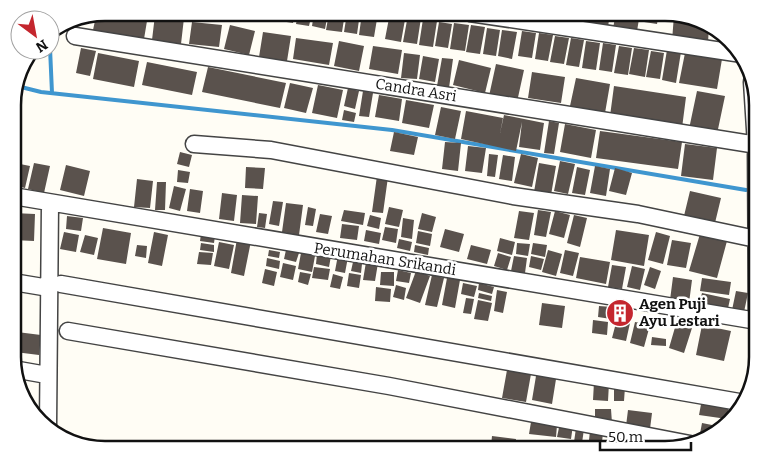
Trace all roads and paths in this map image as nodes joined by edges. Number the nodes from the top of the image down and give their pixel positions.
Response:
1 (528, 21) edge
2 (75, 36) dead end
3 (729, 52) edge
4 (194, 144) dead end
5 (749, 144) edge
6 (21, 198) edge
7 (50, 204) junction
8 (749, 243) edge
9 (21, 283) edge
10 (55, 286) junction
11 (749, 310) edge
12 (68, 331) dead end
13 (23, 371) edge
14 (48, 375) junction
15 (736, 401) edge
16 (48, 418) edge
17 (672, 441) edge

1 - 3 street
2 - 5 street, Candra Asri
4 - 8 street
6 - 7 street, Perumahan Srikandi
7 - 10 street
7 - 11 street, Perumahan Srikandi
9 - 10 street
10 - 14 street
10 - 15 street
12 - 17 street
13 - 14 street
14 - 16 street

